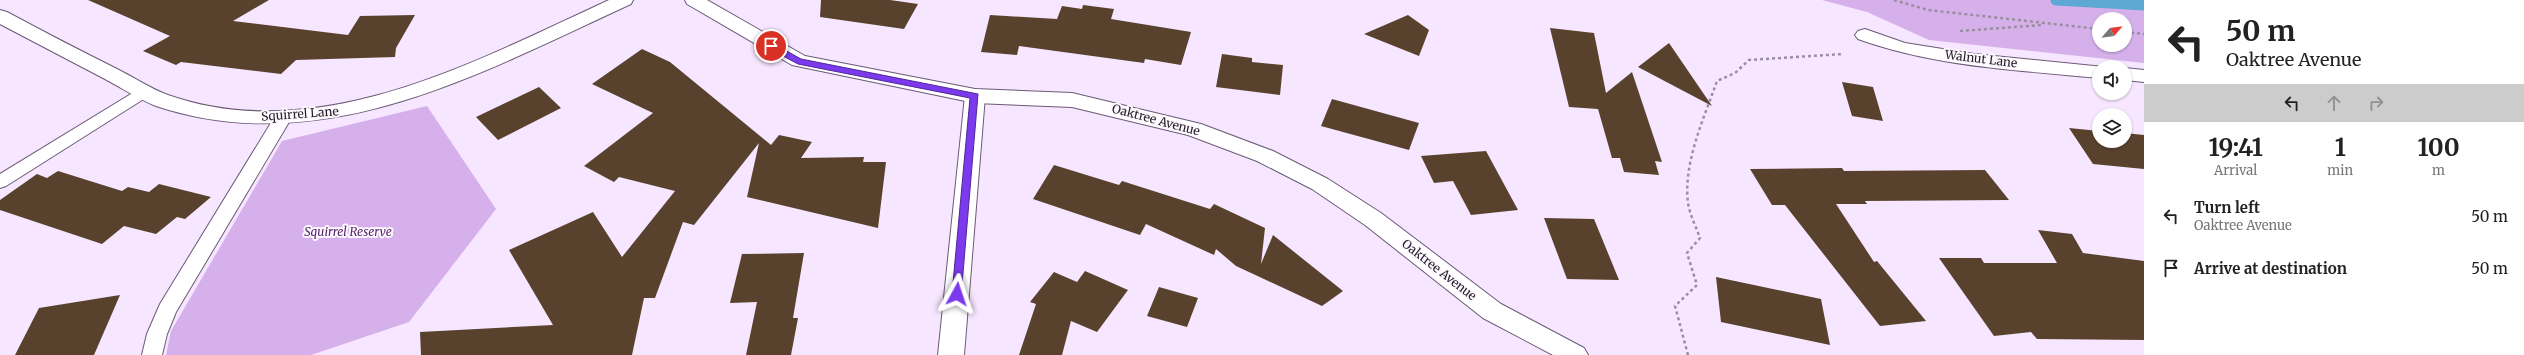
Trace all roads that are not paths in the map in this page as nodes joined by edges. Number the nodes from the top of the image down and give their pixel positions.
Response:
1 (624, 0) edge
2 (694, 0) edge
3 (0, 16) edge
4 (1865, 35) dead end
5 (2092, 71) edge
6 (2132, 75) edge
7 (2144, 76) edge
8 (144, 91) junction
9 (975, 96) junction
10 (283, 117) junction
11 (0, 182) edge
12 (152, 355) edge
13 (952, 355) edge
14 (1575, 355) edge

1 - 10 street, Squirrel Lane
2 - 9 street, Oaktree Avenue
3 - 8 street, Squirrel Lane
4 - 5 street, Walnut Lane
6 - 7 street
8 - 10 street, Squirrel Lane
8 - 11 lane
9 - 13 street
9 - 14 street, Oaktree Avenue
10 - 12 lane

